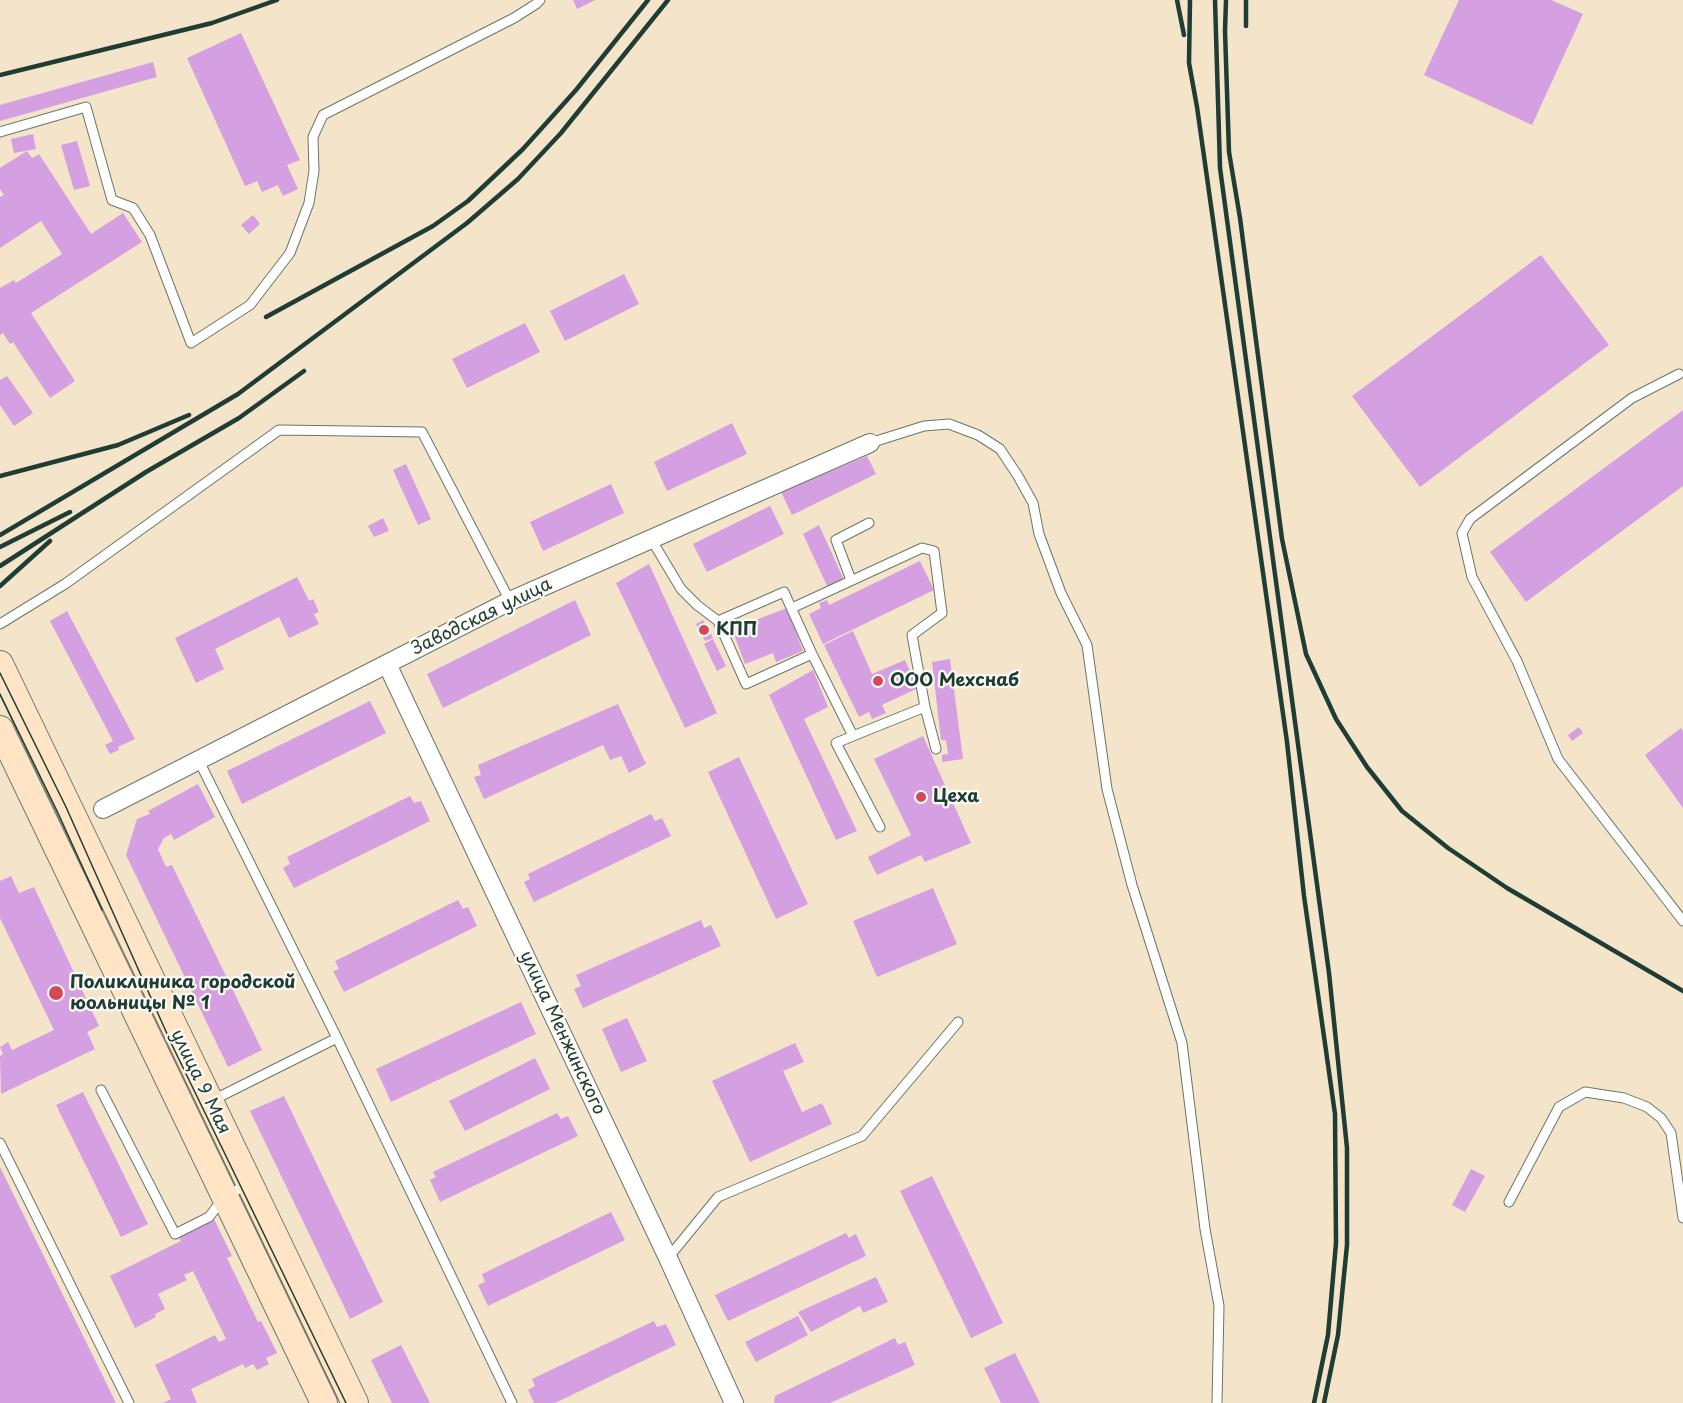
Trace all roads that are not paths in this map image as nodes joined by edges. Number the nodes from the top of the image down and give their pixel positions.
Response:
1 (540, 0) edge
2 (0, 132) edge
3 (1679, 374) dead end
4 (870, 443) joint
5 (870, 524) dead end
6 (651, 539) junction
7 (851, 580) junction
8 (510, 601) junction
9 (792, 608) junction
10 (718, 621) junction
11 (0, 624) edge
12 (812, 654) junction
13 (0, 664) edge
14 (387, 664) junction
15 (925, 706) junction
16 (0, 729) edge
17 (853, 736) junction
18 (936, 749) dead end
19 (199, 761) junction
20 (103, 809) dead end
21 (880, 827) dead end
22 (1683, 921) edge
23 (958, 1022) dead end
24 (337, 1038) junction
25 (101, 1090) dead end
26 (209, 1102) junction
27 (0, 1143) edge
28 (249, 1184) junction
29 (225, 1196) junction
30 (1509, 1202) dead end
31 (1683, 1218) edge
32 (668, 1258) junction
33 (129, 1403) edge
34 (324, 1403) edge
35 (355, 1403) edge
36 (512, 1403) edge
37 (734, 1403) edge
38 (1216, 1403) edge

1 - 2 lane
3 - 22 lane
4 - 6 street, Заводская улица
4 - 38 lane
5 - 7 lane
6 - 8 street, Заводская улица
6 - 10 lane
7 - 9 lane
7 - 15 lane
8 - 11 lane
8 - 14 street, Заводская улица
9 - 10 lane
9 - 12 lane
10 - 12 lane
12 - 17 lane
13 - 26 main road, улица 9 Мая
14 - 19 street, Заводская улица
14 - 32 street, улица Менжинского
15 - 17 lane
15 - 18 lane
16 - 29 main road, улица 9 Мая
17 - 21 lane
19 - 20 street, Заводская улица
19 - 24 lane
23 - 32 lane
24 - 26 lane
24 - 36 lane
25 - 29 lane
26 - 28 main road, улица 9 Мая
27 - 33 lane
28 - 29 lane
28 - 35 main road, улица 9 Мая
29 - 34 main road, улица 9 Мая
30 - 31 lane
32 - 37 street, улица Менжинского

